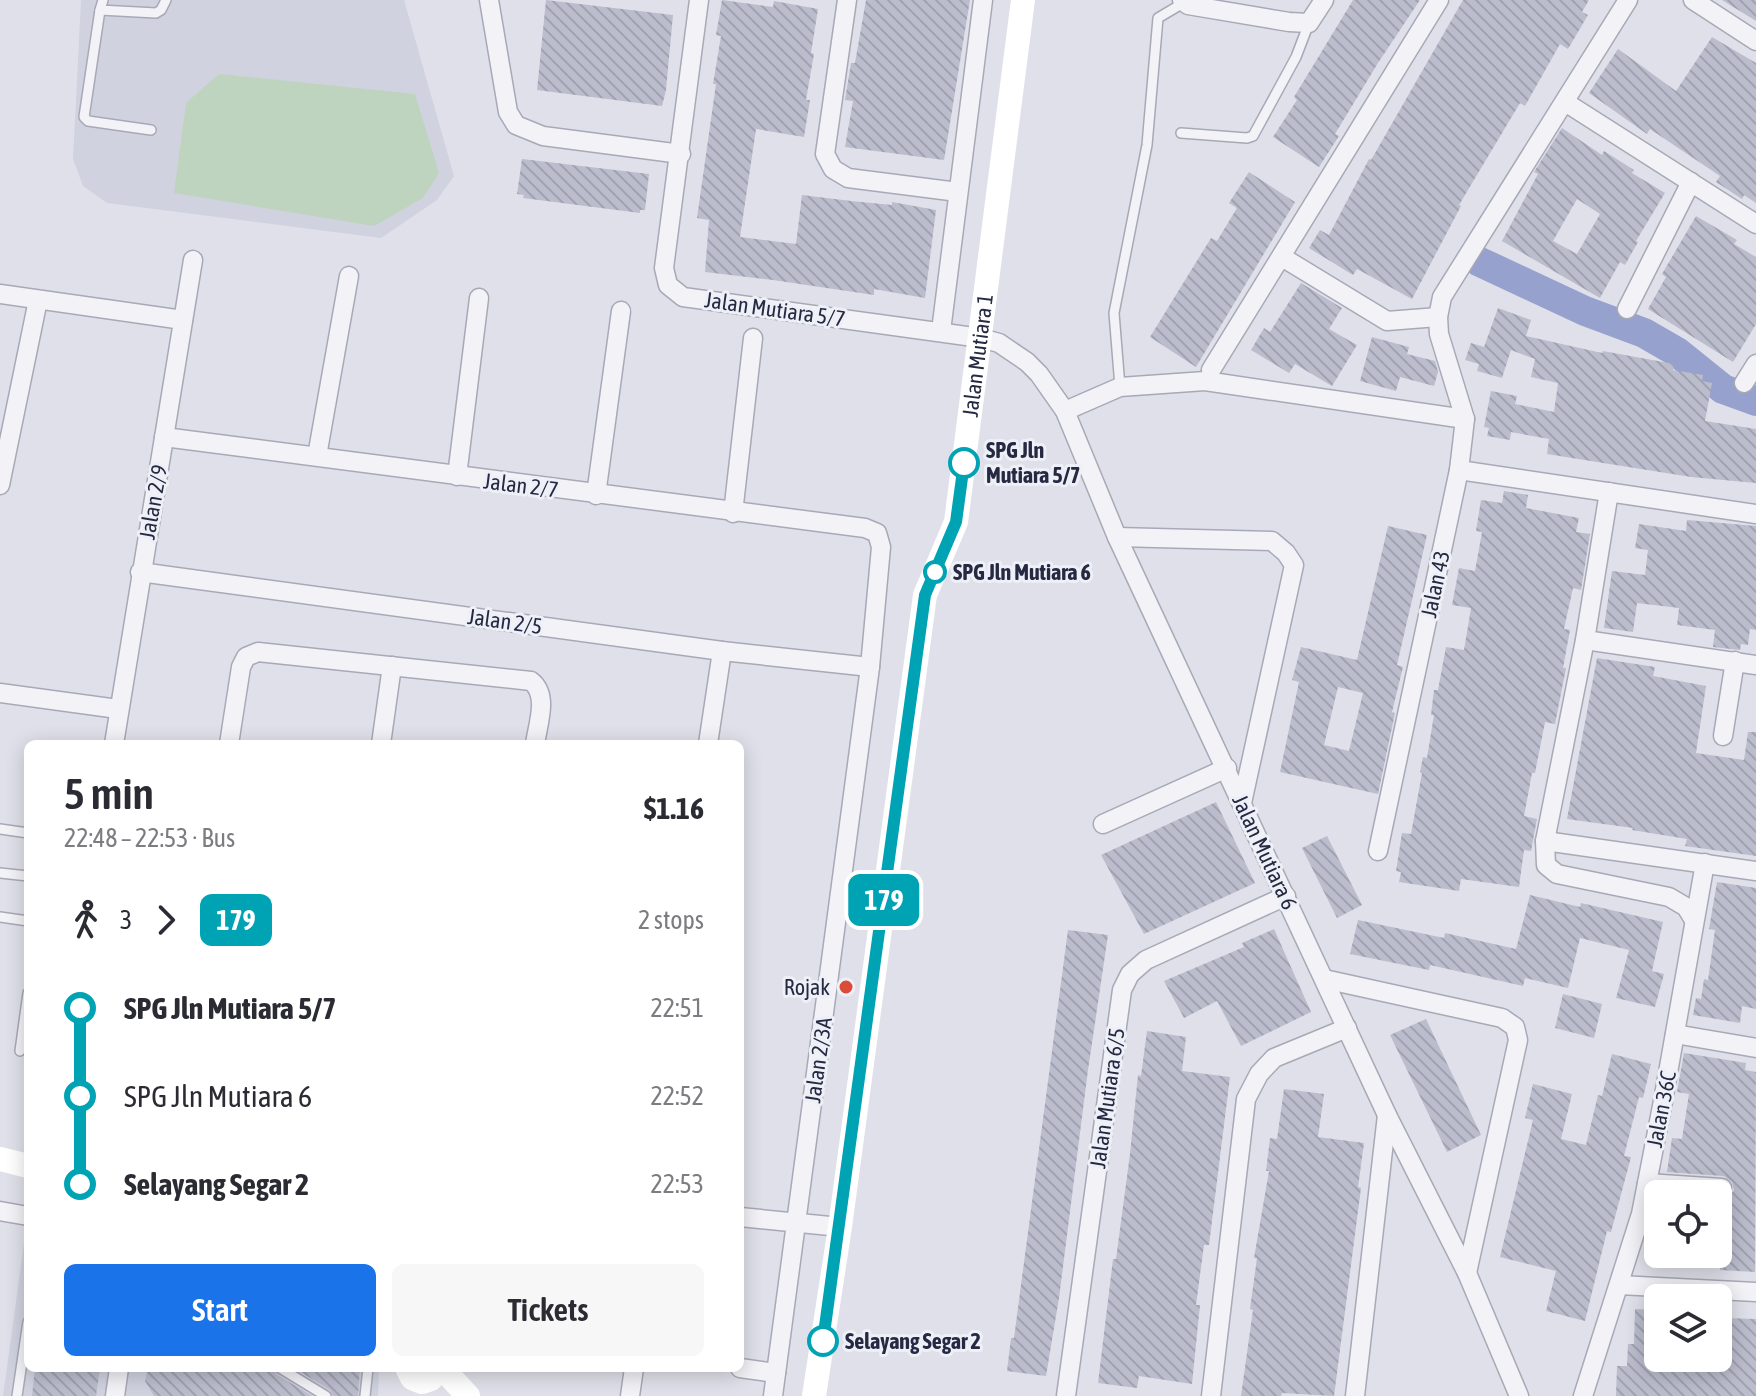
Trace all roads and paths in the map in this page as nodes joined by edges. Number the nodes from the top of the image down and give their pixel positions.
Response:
1 (166, 0) edge
2 (489, 0) edge
3 (699, 0) edge
4 (847, 0) edge
5 (983, 0) edge
6 (1023, 0) edge
7 (1324, 0) edge
8 (1439, 0) edge
9 (1628, 0) edge
10 (1693, 0) edge
11 (1185, 3) edge
12 (101, 5) edge
13 (1309, 23) junction
14 (1756, 41) edge
15 (1565, 102) junction
16 (151, 130) dead end
17 (1181, 133) dead end
18 (681, 154) junction
19 (1691, 182) junction
20 (958, 192) junction
21 (1756, 224) edge
22 (1282, 257) junction
23 (193, 260) dead end
24 (349, 276) dead end
25 (0, 294) edge
26 (479, 298) dead end
27 (38, 300) junction
28 (1627, 309) dead end
29 (621, 311) dead end
30 (1438, 317) junction
31 (183, 320) junction
32 (941, 331) junction
33 (753, 338) dead end
34 (981, 338) junction
35 (1756, 364) edge
36 (1211, 370) dead end
37 (1744, 383) dead end
38 (1120, 387) junction
39 (1065, 411) junction
40 (1465, 419) junction
41 (164, 437) junction
42 (317, 456) junction
43 (1459, 470) junction
44 (457, 476) junction
45 (0, 485) edge
46 (1609, 492) junction
47 (596, 495) junction
48 (733, 513) junction
49 (1756, 514) edge
50 (877, 533) joint
51 (1117, 537) junction
52 (140, 572) junction
53 (1585, 640) junction
54 (722, 651) junction
55 (1735, 661) junction
56 (1756, 665) edge
57 (392, 666) junction
58 (870, 667) junction
59 (0, 693) edge
60 (118, 709) junction
61 (1723, 736) dead end
62 (114, 740) edge
63 (230, 740) edge
64 (382, 740) edge
65 (536, 740) edge
66 (709, 740) edge
67 (1227, 768) junction
68 (1242, 803) junction
69 (1103, 824) dead end
70 (0, 829) edge
71 (24, 832) edge
72 (1545, 841) junction
73 (1378, 851) dead end
74 (1705, 863) junction
75 (1756, 871) edge
76 (0, 873) edge
77 (24, 876) edge
78 (1286, 896) junction
79 (0, 917) edge
80 (24, 920) edge
81 (1694, 920) junction
82 (1324, 979) junction
83 (24, 1022) edge
84 (1347, 1028) junction
85 (1675, 1034) junction
86 (1756, 1048) edge
87 (20, 1051) dead end
88 (1387, 1115) junction
89 (0, 1159) edge
90 (24, 1165) edge
91 (1648, 1180) edge
92 (1644, 1198) edge
93 (1, 1215) edge
94 (24, 1216) edge
95 (744, 1218) edge
96 (796, 1224) junction
97 (840, 1227) junction
98 (1467, 1273) junction
99 (1619, 1285) junction
100 (1756, 1292) edge
101 (24, 1349) edge
102 (744, 1369) edge
103 (118, 1372) edge
104 (287, 1372) edge
105 (368, 1372) edge
106 (633, 1372) edge
107 (776, 1373) junction
108 (421, 1379) edge
109 (17, 1396) edge
110 (115, 1396) edge
111 (326, 1396) edge
112 (365, 1396) edge
113 (460, 1396) edge
114 (468, 1396) edge
115 (630, 1396) edge
116 (773, 1396) edge
117 (814, 1396) edge
118 (1066, 1396) edge
119 (1211, 1396) edge
120 (1355, 1396) edge
121 (1519, 1396) edge
122 (1583, 1396) edge

1 - 12 lane
2 - 18 street
3 - 18 street, Jalan Mutiara 5/7
4 - 20 street
5 - 20 street
6 - 34 street, Jalan Mutiara 1
7 - 13 street
8 - 22 street
9 - 15 street
10 - 14 street
11 - 13 street
11 - 38 lane
12 - 16 lane
13 - 17 lane
15 - 19 street
15 - 30 street
18 - 32 street, Jalan Mutiara 5/7
19 - 21 street
19 - 28 street
20 - 32 street
22 - 30 street
22 - 36 street
23 - 31 street, Jalan 2/9
24 - 42 street
25 - 27 street
26 - 44 street
27 - 31 street
27 - 45 street
29 - 47 street
30 - 40 street, Jalan 43
31 - 41 street, Jalan 2/9
32 - 34 street, Jalan Mutiara 5/7
33 - 48 street
34 - 39 street, Jalan Mutiara 6
34 - 97 street, Jalan Mutiara 1
35 - 37 street
38 - 39 street
38 - 40 street
39 - 51 street, Jalan Mutiara 6
40 - 43 street, Jalan 43
41 - 42 street, Jalan 2/7
41 - 52 street, Jalan 2/9
42 - 44 street, Jalan 2/7
43 - 46 street
43 - 73 street, Jalan 43
44 - 47 street, Jalan 2/7
46 - 49 street
46 - 53 street
47 - 48 street, Jalan 2/7
48 - 50 street, Jalan 2/7
50 - 58 street, Jalan 2/3A
51 - 67 street, Jalan Mutiara 6
51 - 68 street
52 - 54 street, Jalan 2/5
52 - 60 street, Jalan 2/9
53 - 55 street
53 - 72 street
54 - 58 street, Jalan 2/5
54 - 66 street
55 - 56 street
55 - 61 street
57 - 63 street
57 - 64 street
57 - 65 street
58 - 96 street, Jalan 2/3A
59 - 60 street
60 - 62 street, Jalan 2/9
67 - 68 street, Jalan Mutiara 6
67 - 69 street
68 - 78 street, Jalan Mutiara 6
70 - 71 lane
72 - 74 street
72 - 81 street
74 - 75 street
74 - 81 street, Jalan 36C
76 - 77 lane
78 - 82 street, Jalan Mutiara 6
78 - 118 street, Jalan Mutiara 6/5
79 - 80 lane
81 - 85 street, Jalan 36C
82 - 84 street, Jalan Mutiara 6
82 - 98 street
83 - 87 lane
84 - 88 street, Jalan Mutiara 6
84 - 119 street
85 - 86 street
85 - 91 street, Jalan 36C
88 - 98 street, Jalan Mutiara 6
88 - 120 street
89 - 90 street
92 - 99 street, Jalan 36C
93 - 94 street
95 - 96 street
96 - 97 street
96 - 107 street, Jalan 2/3A
97 - 117 street, Jalan Mutiara 1
98 - 121 street, Jalan Mutiara 6
99 - 100 street
99 - 122 street, Jalan 36C
101 - 109 lane
102 - 107 street
103 - 110 street
104 - 111 lane
105 - 112 lane
106 - 115 street
107 - 116 street, Jalan 2/3A
108 - 113 street
108 - 114 street

